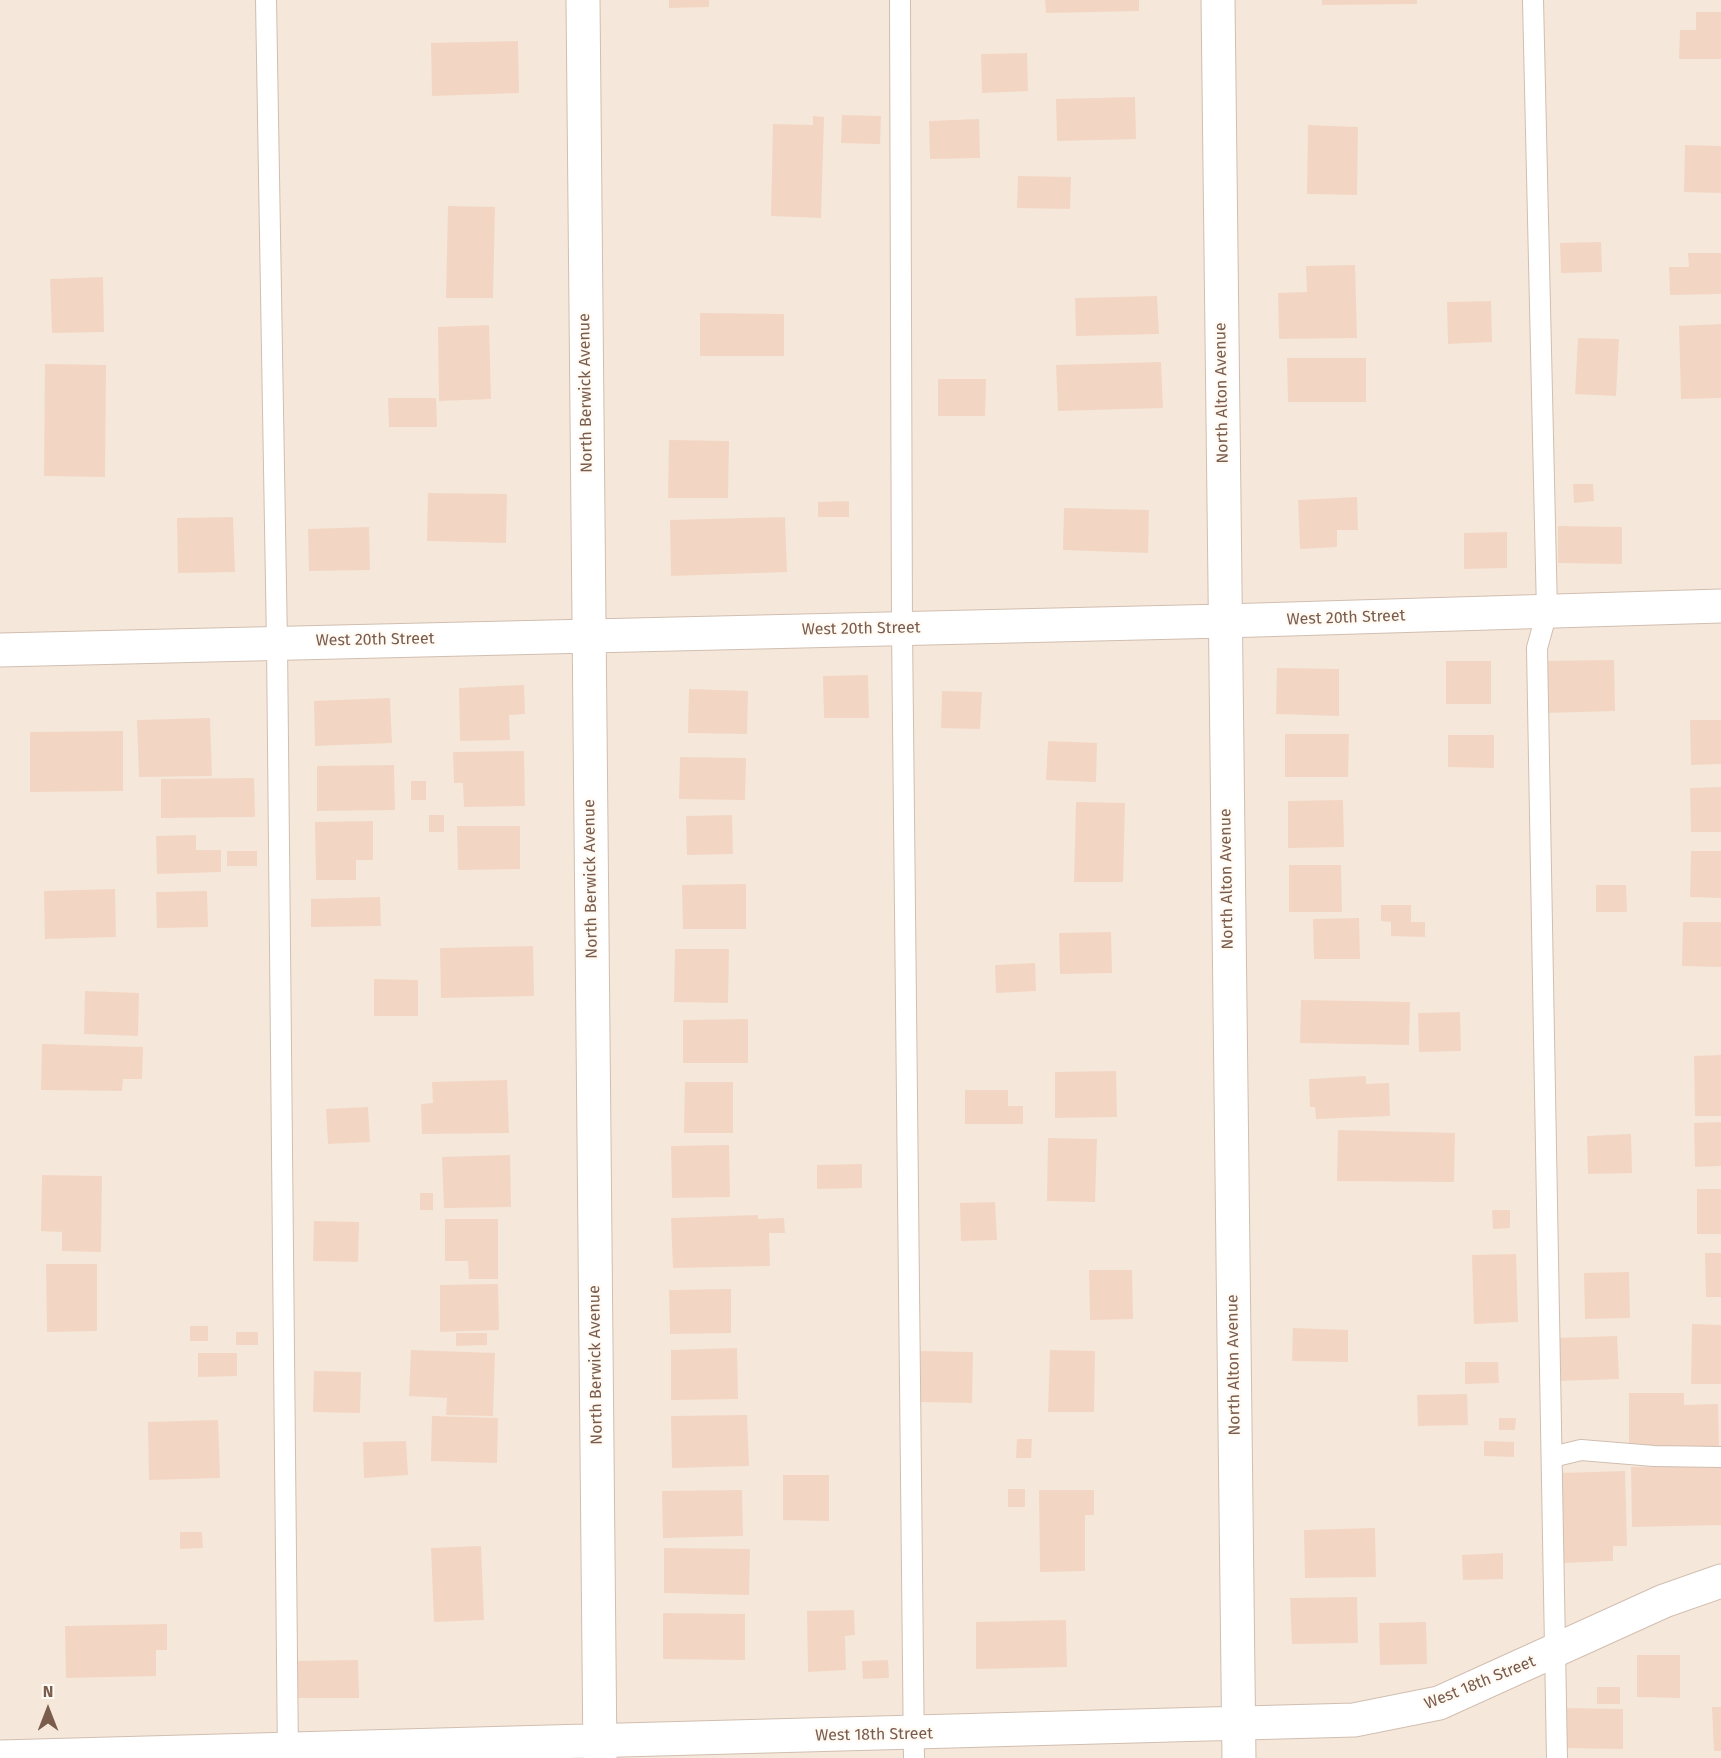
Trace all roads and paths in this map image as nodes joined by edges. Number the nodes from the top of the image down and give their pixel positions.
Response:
1 (266, 0) edge
2 (583, 0) edge
3 (900, 0) edge
4 (1218, 0) edge
5 (1533, 0) edge
6 (1721, 606) edge
7 (1547, 612) junction
8 (1224, 621) junction
9 (902, 628) junction
10 (589, 635) junction
11 (277, 643) junction
12 (0, 650) edge
13 (1552, 1457) junction
14 (1721, 1458) edge
15 (1721, 1581) edge
16 (1556, 1651) junction
17 (1239, 1725) junction
18 (914, 1746) edge
19 (600, 1750) edge
20 (288, 1754) edge
21 (0, 1757) edge
22 (1239, 1758) edge
23 (1557, 1758) edge

1 - 11 lane
2 - 10 street, North Berwick Avenue
3 - 9 lane
4 - 8 street, North Alton Avenue
5 - 7 lane
6 - 7 street, West 20th Street
7 - 8 street, West 20th Street
7 - 13 lane
8 - 9 street, West 20th Street
8 - 17 street, North Alton Avenue
9 - 10 street, West 20th Street
9 - 18 lane
10 - 11 street, West 20th Street
10 - 19 street, North Berwick Avenue
11 - 12 street, West 20th Street
11 - 20 lane
13 - 14 lane
13 - 16 lane
15 - 16 street, West 18th Street
16 - 17 street, West 18th Street
16 - 23 lane
17 - 18 street, West 18th Street
17 - 22 street, North Alton Avenue
18 - 19 street, West 18th Street
19 - 20 street, West 18th Street
20 - 21 street, West 18th Street

